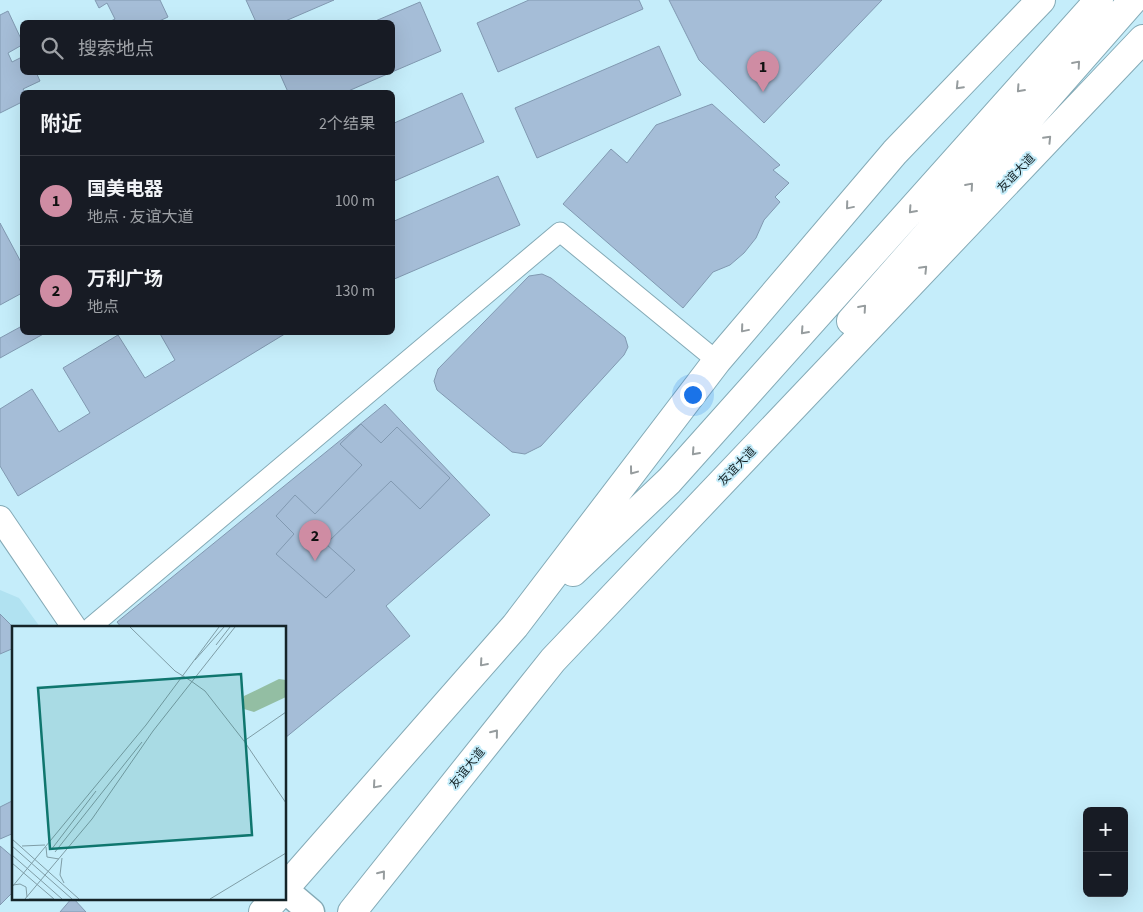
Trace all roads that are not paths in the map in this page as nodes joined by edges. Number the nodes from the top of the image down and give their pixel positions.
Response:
1 (1041, 0) edge
2 (1099, 0) edge
3 (1133, 0) edge
4 (1143, 40) edge
5 (717, 361) junction
6 (3, 532) edge
7 (73, 626) edge
8 (92, 626) edge
9 (515, 626) junction
10 (553, 660) junction
11 (286, 888) edge
12 (286, 890) edge
13 (274, 900) edge
14 (263, 912) edge
15 (311, 912) edge
16 (352, 912) edge

1 -> 5 main road
2 -> 9 main road
10 -> 3 main road
10 -> 4 main road, 友谊大道
5 - 8 street
5 -> 9 main road
6 - 7 street
9 -> 11 main road
16 -> 10 main road, 友谊大道
12 - 15 main road
13 - 14 main road

